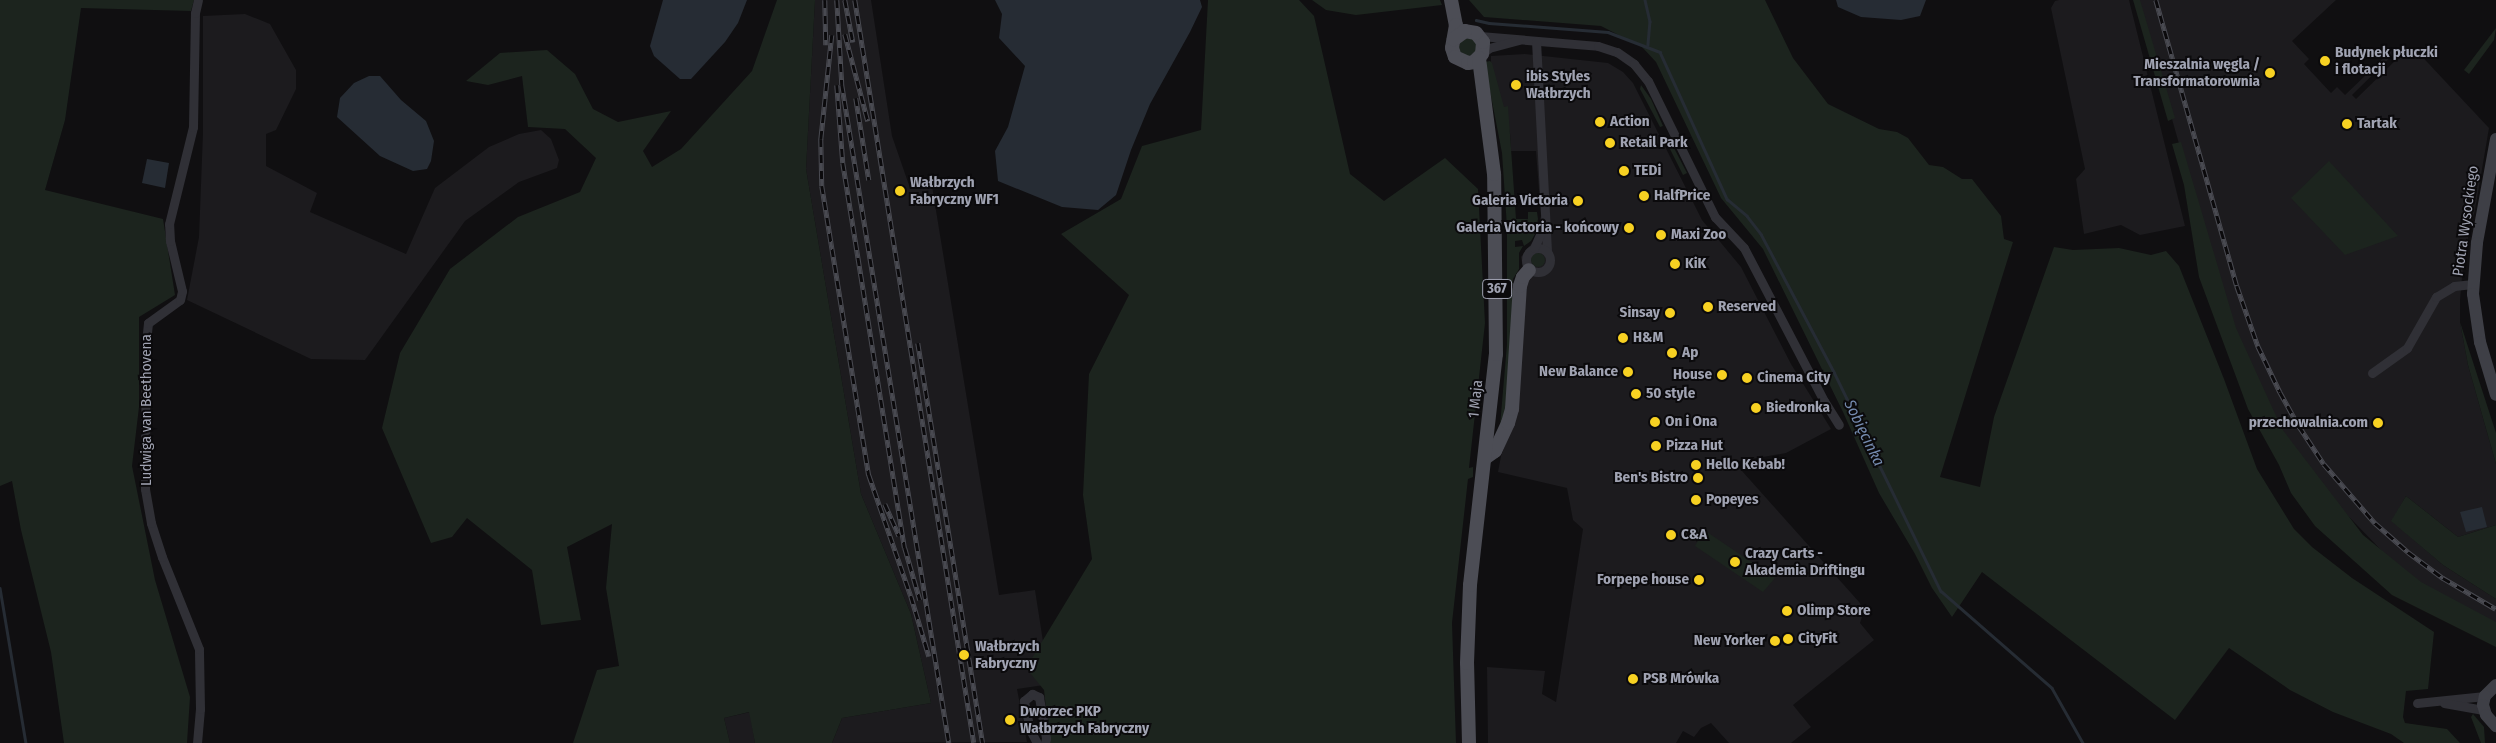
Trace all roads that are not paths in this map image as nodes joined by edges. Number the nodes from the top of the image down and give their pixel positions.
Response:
1 (198, 0) edge
2 (1451, 0) edge
3 (1456, 0) edge
4 (1475, 33) junction
5 (1454, 39) junction
6 (1520, 40) junction
7 (1536, 41) junction
8 (1476, 58) junction
9 (2496, 139) edge
10 (1544, 225) junction
11 (1534, 248) junction
12 (1547, 252) junction
13 (1529, 270) junction
14 (2474, 284) junction
15 (2372, 373) dead end
16 (2496, 395) edge
17 (1839, 425) dead end
18 (1485, 458) junction
19 (2496, 685) edge
20 (2485, 696) junction
21 (2439, 702) junction
22 (2417, 704) dead end
23 (2483, 710) junction
24 (2495, 727) edge
25 (196, 743) edge
26 (1037, 743) edge
27 (1045, 743) edge
28 (1469, 743) edge

1 - 25 street, Ludwiga van Beethovena
2 - 5 main road
3 - 4 main road, 367
4 - 5 main road
4 - 6 street
4 - 8 main road, 367
5 - 8 main road
6 - 7 street
6 - 8 street
7 - 10 street
7 - 17 street
8 - 18 main road, 1 Maja / 367
9 - 14 street, Piotra Wysockiego
10 - 11 street
10 - 12 street
11 - 12 street
11 - 13 street
12 - 13 street
13 - 18 main road
14 - 15 street
14 - 16 street, Piotra Wysockiego
18 - 28 main road, 1 Maja / 367
19 - 20 street
20 - 21 street
20 - 23 street
21 - 22 street
21 - 23 street
23 - 24 street
26 - 27 street

